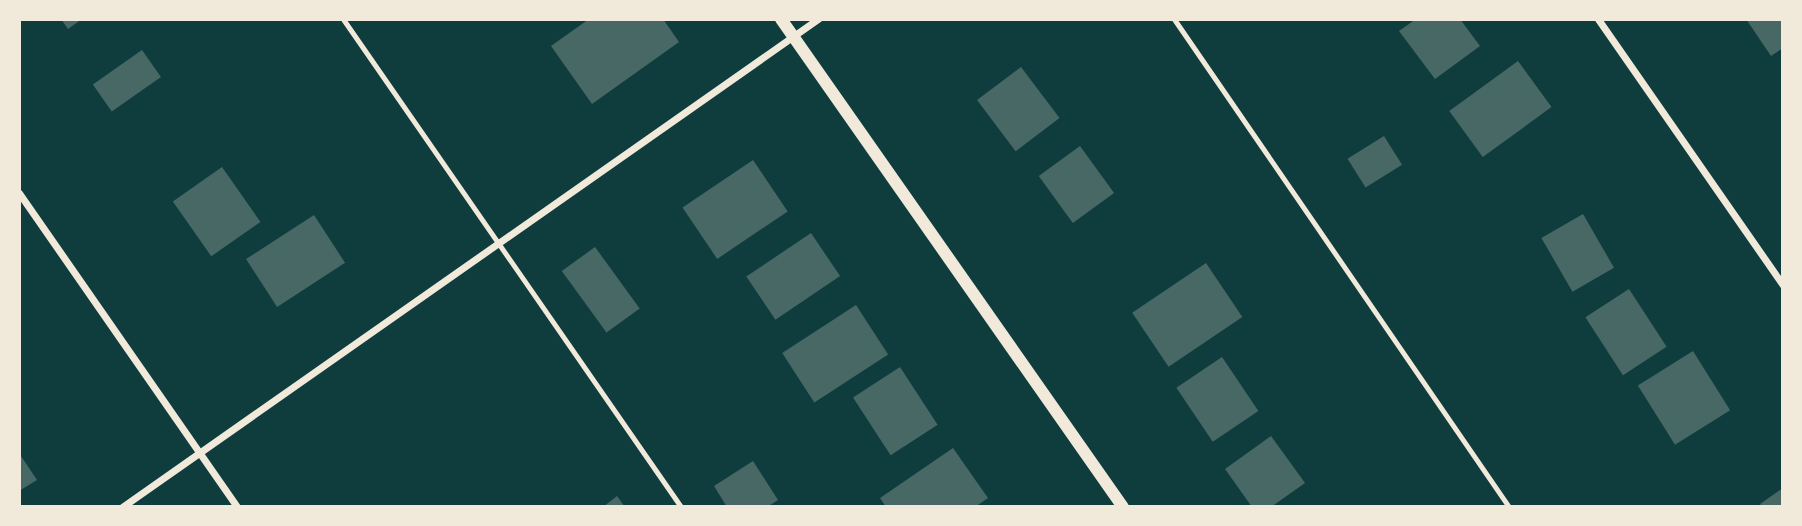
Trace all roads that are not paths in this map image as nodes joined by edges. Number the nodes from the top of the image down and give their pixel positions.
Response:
1 (343, 19) edge
2 (781, 19) edge
3 (818, 19) edge
4 (1174, 19) edge
5 (1598, 19) edge
6 (794, 37) junction
7 (19, 193) edge
8 (499, 242) junction
9 (1783, 285) edge
10 (201, 454) junction
11 (122, 507) edge
12 (237, 507) edge
13 (681, 507) edge
14 (1123, 507) edge
15 (1508, 507) edge

1 - 8 lane
2 - 6 street
3 - 6 street
4 - 15 lane
5 - 9 street
6 - 8 street
6 - 14 street
7 - 10 street
8 - 10 street
8 - 13 lane
10 - 11 street
10 - 12 street

